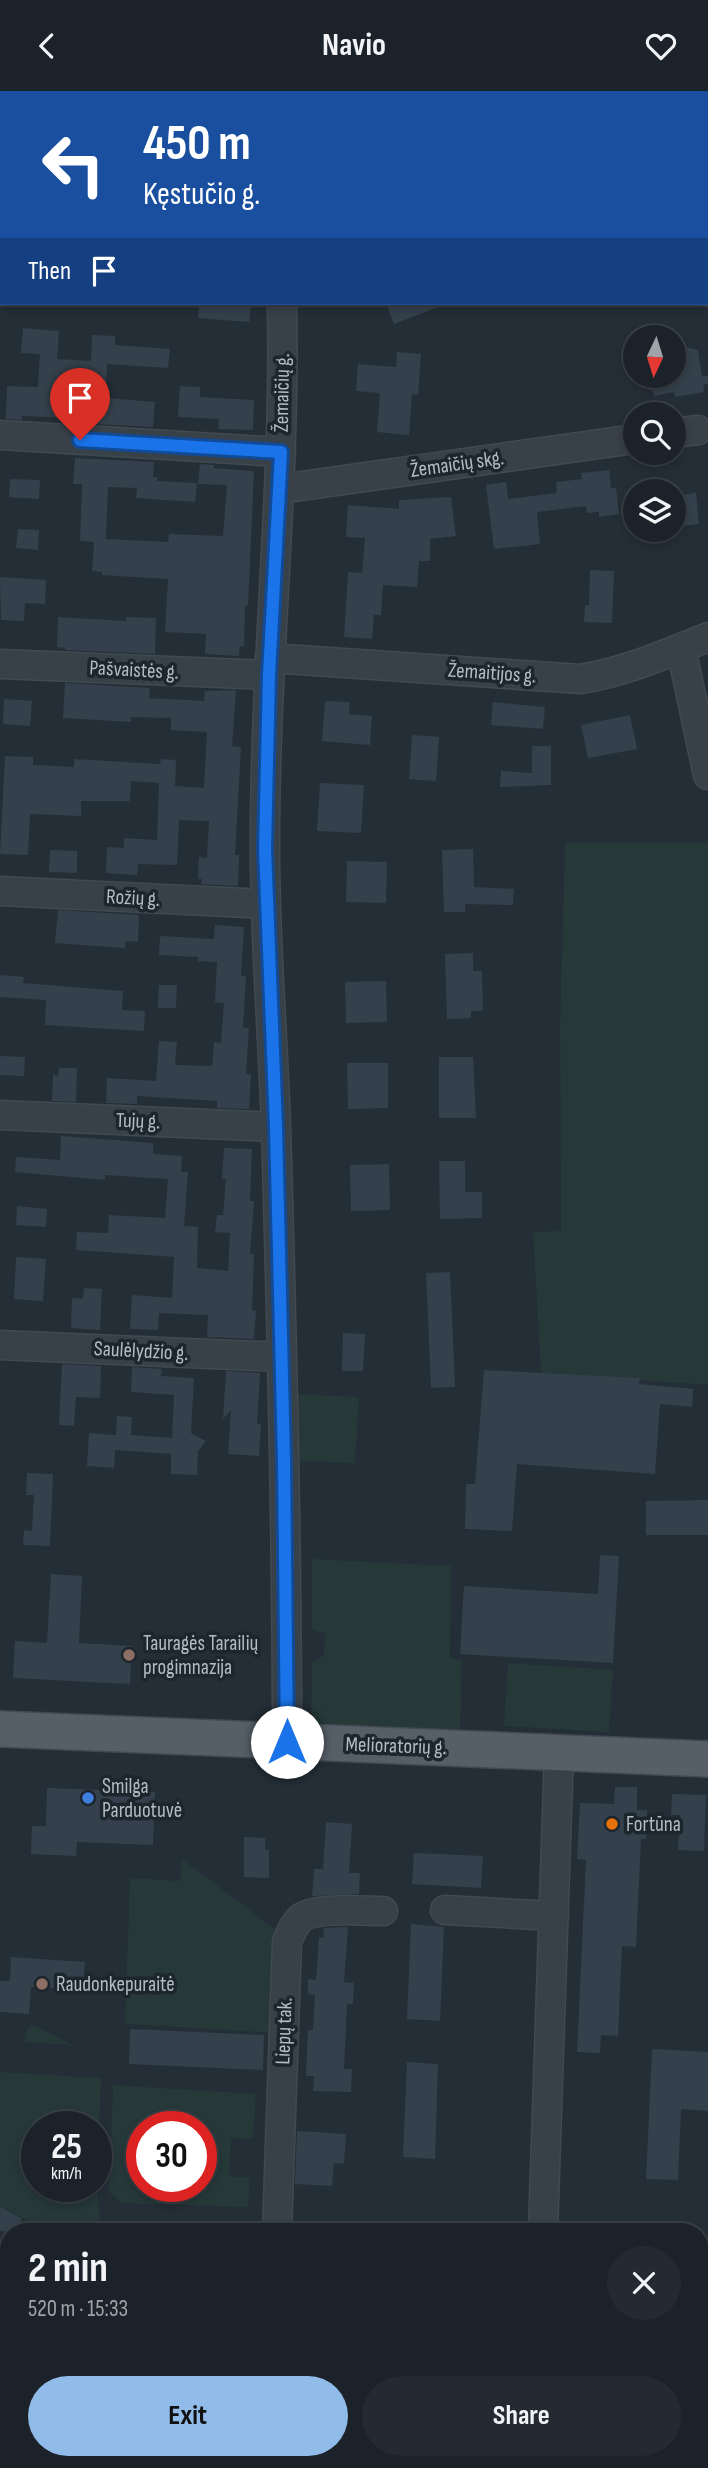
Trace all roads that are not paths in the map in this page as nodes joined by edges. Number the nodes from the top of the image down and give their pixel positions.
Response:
1 (282, 305) edge
2 (0, 435) edge
3 (623, 441) edge
4 (281, 452) junction
5 (280, 489) junction
6 (708, 637) edge
7 (681, 648) junction
8 (0, 664) edge
9 (270, 666) junction
10 (708, 775) edge
11 (0, 891) edge
12 (266, 904) junction
13 (0, 1115) edge
14 (276, 1127) junction
15 (0, 1345) edge
16 (282, 1357) junction
17 (0, 1729) edge
18 (287, 1742) junction
19 (559, 1752) junction
20 (708, 1759) edge
21 (383, 1910) dead end
22 (445, 1910) dead end
23 (554, 1916) junction
24 (276, 2223) edge
25 (543, 2223) edge

1 - 4 street, Žemaičių g.
2 - 4 street
3 - 5 street, Žemaičių skg.
4 - 5 street, Žemaičių g.
5 - 9 street, Žemaičių g.
6 - 7 street, Žemaitijos g.
7 - 9 street, Žemaitijos g.
7 - 10 street
8 - 9 street, Pašvaistės g.
9 - 12 street, Žemaičių g.
11 - 12 street, Rožių g.
12 - 14 street, Žemaičių g.
13 - 14 street, Tujų g.
14 - 16 street, Žemaičių g.
15 - 16 street, Saulėlydžio g.
16 - 18 street, Žemaičių g.
17 - 18 main road, Melioratorių g.
18 - 19 main road, Melioratorių g.
19 - 20 main road, Melioratorių g.
19 - 23 street
21 - 24 street, Liepų tak.
22 - 23 street
23 - 25 street

